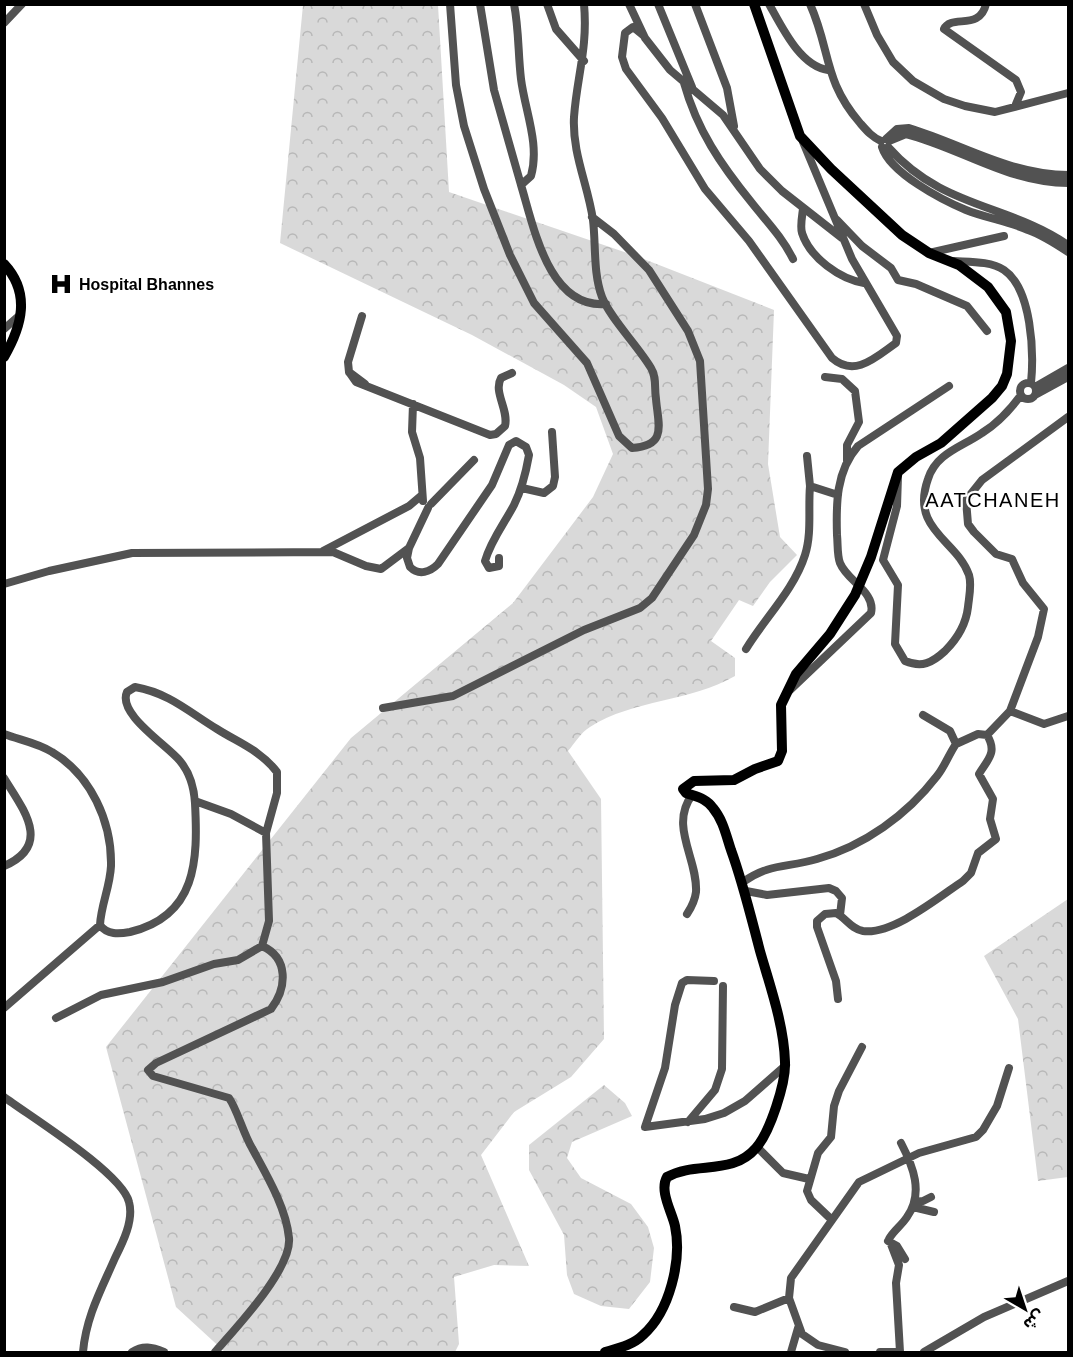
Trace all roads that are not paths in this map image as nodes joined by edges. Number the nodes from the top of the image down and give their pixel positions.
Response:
1 (450, 4) edge
2 (480, 4) edge
3 (514, 4) edge
4 (547, 4) edge
5 (584, 4) edge
6 (628, 4) edge
7 (658, 4) edge
8 (694, 4) edge
9 (754, 4) edge
10 (769, 4) edge
11 (810, 4) edge
12 (864, 4) edge
13 (986, 4) edge
14 (19, 6) edge
15 (4, 23) edge
16 (644, 36) junction
17 (584, 61) junction
18 (828, 70) junction
19 (684, 83) junction
20 (694, 90) junction
21 (1068, 93) edge
22 (1016, 104) junction
23 (734, 128) junction
24 (800, 136) junction
25 (885, 143) junction
26 (964, 153) junction
27 (1068, 175) edge
28 (1068, 183) edge
29 (521, 185) junction
30 (947, 197) junction
31 (803, 209) junction
32 (833, 216) junction
33 (592, 217) junction
34 (1004, 236) dead end
35 (842, 238) junction
36 (1068, 245) edge
37 (1068, 252) edge
38 (929, 253) junction
39 (793, 259) dead end
40 (950, 261) junction
41 (4, 264) edge
42 (864, 283) junction
43 (606, 304) junction
44 (22, 313) junction
45 (362, 316) dead end
46 (4, 328) edge
47 (987, 331) dead end
48 (4, 357) edge
49 (1068, 368) edge
50 (1032, 370) junction
51 (512, 373) dead end
52 (825, 377) dead end
53 (1068, 377) edge
54 (1050, 380) junction
55 (949, 386) dead end
56 (1029, 390) junction
57 (413, 404) junction
58 (1068, 417) edge
59 (552, 432) dead end
60 (807, 456) dead end
61 (474, 460) dead end
62 (847, 461) junction
63 (898, 472) junction
64 (810, 486) junction
65 (522, 488) junction
66 (838, 495) junction
67 (426, 503) junction
68 (409, 548) junction
69 (322, 552) junction
70 (499, 558) dead end
71 (4, 584) edge
72 (746, 649) dead end
73 (786, 694) junction
74 (383, 708) dead end
75 (1010, 711) junction
76 (923, 715) dead end
77 (1068, 716) edge
78 (4, 734) edge
79 (987, 735) junction
80 (956, 744) junction
81 (4, 778) edge
82 (692, 795) junction
83 (195, 801) junction
84 (266, 833) junction
85 (4, 866) edge
86 (744, 886) junction
87 (687, 914) dead end
88 (840, 915) junction
89 (100, 926) junction
90 (262, 946) junction
91 (714, 981) dead end
92 (723, 986) dead end
93 (838, 999) dead end
94 (4, 1008) edge
95 (56, 1018) dead end
96 (862, 1047) dead end
97 (786, 1065) junction
98 (1009, 1068) dead end
99 (4, 1097) edge
100 (687, 1122) junction
101 (901, 1143) dead end
102 (757, 1147) junction
103 (909, 1159) junction
104 (809, 1179) junction
105 (931, 1197) dead end
106 (914, 1204) junction
107 (934, 1212) dead end
108 (832, 1220) junction
109 (888, 1241) junction
110 (905, 1259) dead end
111 (1068, 1281) edge
112 (789, 1298) junction
113 (734, 1307) dead end
114 (798, 1328) junction
115 (83, 1353) edge
116 (132, 1353) edge
117 (164, 1353) edge
118 (214, 1353) edge
119 (605, 1353) edge
120 (791, 1353) edge
121 (845, 1353) edge
122 (880, 1353) edge
123 (899, 1353) edge
124 (924, 1353) edge

1 - 43 street
2 - 29 street
3 - 29 street
4 - 17 street
5 - 17 street
6 - 16 street
7 - 20 street
8 - 23 street
9 - 24 main road
10 - 18 street
11 - 18 street
12 - 22 street
13 - 22 street
14 - 15 street
16 - 19 street
16 - 42 street
17 - 33 street
18 - 25 street
19 - 20 street
19 - 39 street
20 - 23 street
21 - 22 street
23 - 31 street
24 - 32 street
24 - 38 main road
25 - 26 street
25 - 30 street
26 - 27 street
26 - 28 street
29 - 43 street
30 - 36 street
30 - 37 street
31 - 35 street
31 - 42 street
32 - 35 street
32 - 47 street
33 - 43 street
33 - 74 street
34 - 38 street
35 - 42 street
38 - 40 main road
40 - 50 street
40 - 63 main road
41 - 44 main road
44 - 46 street
44 - 48 main road
45 - 57 street
49 - 54 street
50 - 54 street
50 - 56 street
51 - 57 street
52 - 62 street
53 - 56 street
54 - 56 street
55 - 62 street
56 - 63 street
57 - 67 street
58 - 75 street
59 - 65 street
60 - 64 street
61 - 67 street
62 - 66 street
63 - 73 main road
64 - 66 street
64 - 72 street
65 - 68 street
65 - 70 street
66 - 73 street
67 - 68 street
67 - 69 street
68 - 69 street
69 - 71 street
73 - 82 main road
75 - 77 street
75 - 79 street
76 - 80 street
78 - 89 street
79 - 80 street
79 - 88 street
80 - 86 street
81 - 85 street
82 - 86 main road
82 - 87 street
83 - 84 street
83 - 84 street
83 - 89 street
84 - 90 street
86 - 88 street
86 - 97 main road
88 - 93 street
89 - 94 street
90 - 95 street
90 - 118 street
91 - 100 street
92 - 100 street
96 - 104 street
97 - 100 street
97 - 102 main road
98 - 103 street
99 - 115 street
101 - 103 street
102 - 104 street
102 - 119 main road
103 - 106 street
103 - 108 street
104 - 108 street
105 - 106 street
106 - 107 street
106 - 109 street
108 - 112 street
109 - 110 street
109 - 123 street
111 - 124 street
112 - 113 street
112 - 114 street
114 - 120 street
114 - 121 street
116 - 117 street
122 - 123 street

